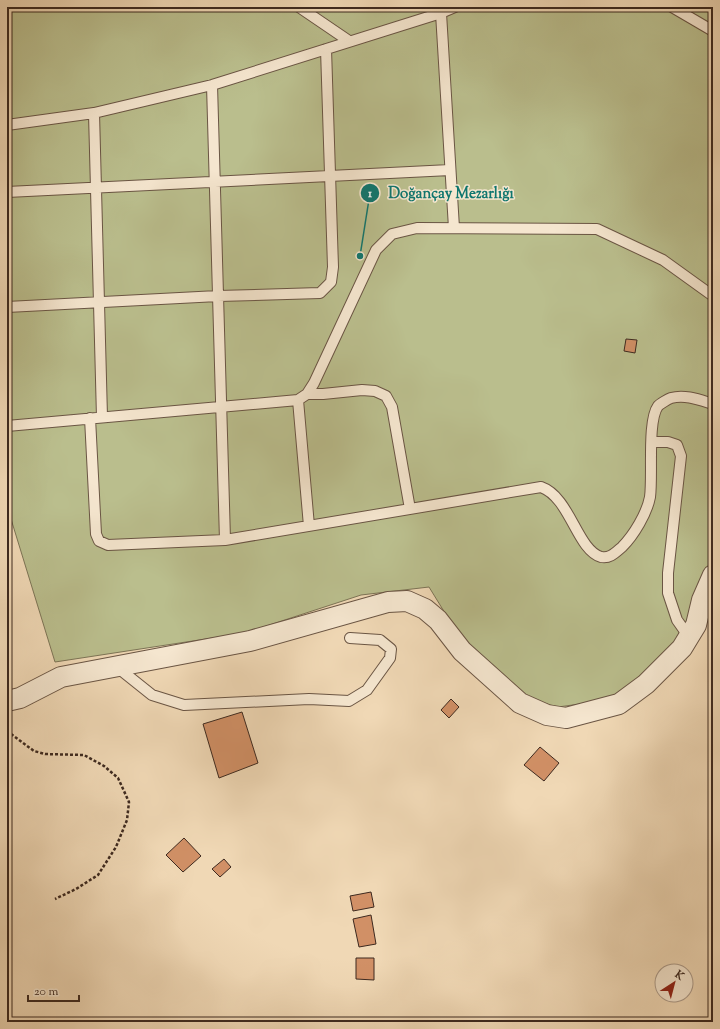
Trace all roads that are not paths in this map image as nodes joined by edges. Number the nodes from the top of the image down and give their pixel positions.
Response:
1 (299, 7) edge
2 (455, 7) edge
3 (672, 7) edge
4 (441, 13) junction
5 (713, 30) edge
6 (349, 41) junction
7 (326, 49) junction
8 (212, 85) junction
9 (94, 113) junction
10 (7, 125) edge
11 (450, 170) junction
12 (330, 177) junction
13 (215, 182) junction
14 (96, 188) junction
15 (7, 192) edge
16 (454, 228) junction
17 (218, 296) junction
18 (713, 296) edge
19 (99, 302) junction
20 (7, 307) edge
21 (307, 394) junction
22 (298, 400) junction
23 (713, 404) edge
24 (221, 406) junction
25 (102, 417) junction
26 (90, 418) junction
27 (7, 426) edge
28 (652, 442) junction
29 (410, 509) junction
30 (309, 526) junction
31 (225, 540) junction
32 (713, 575) edge
33 (689, 637) junction
34 (350, 638) dead end
35 (117, 667) junction
36 (7, 701) edge

1 - 6 lane
2 - 4 lane
3 - 5 lane
4 - 6 lane
4 - 11 lane
6 - 7 lane
7 - 8 lane
7 - 12 lane
8 - 9 lane
8 - 13 lane
9 - 10 lane
9 - 14 lane
11 - 12 lane
11 - 16 lane
12 - 13 lane
12 - 17 lane
13 - 14 lane
13 - 17 lane
14 - 15 lane
14 - 19 lane
16 - 18 lane
16 - 21 lane
17 - 19 lane
17 - 24 lane
19 - 20 lane
19 - 25 lane
21 - 22 lane
21 - 29 lane
22 - 24 lane
22 - 30 lane
23 - 28 lane
24 - 25 lane
24 - 31 lane
25 - 26 lane
26 - 27 lane
26 - 31 lane
28 - 29 lane
28 - 33 lane
29 - 30 lane
30 - 31 lane
32 - 33 street
33 - 35 street
34 - 35 lane
35 - 36 street

